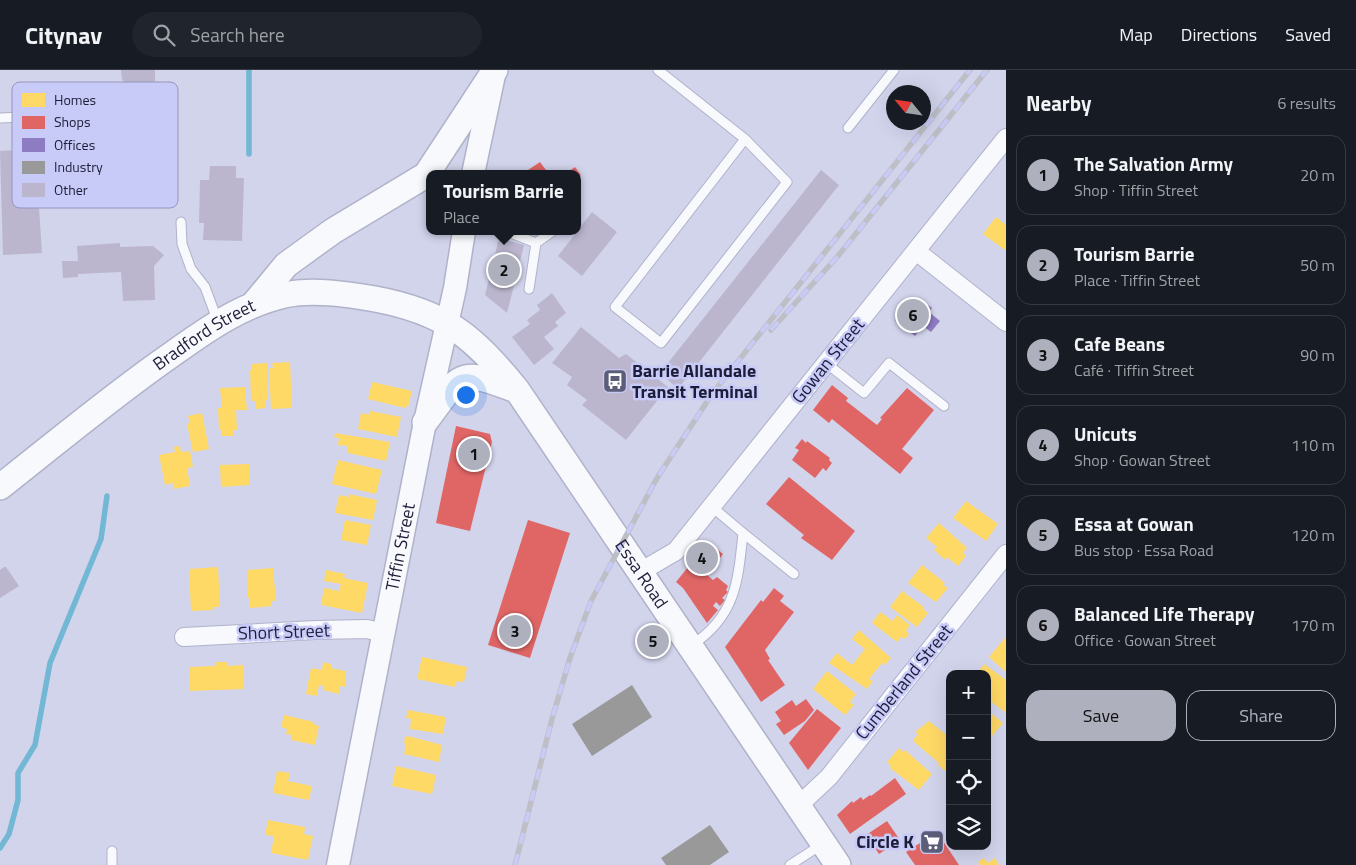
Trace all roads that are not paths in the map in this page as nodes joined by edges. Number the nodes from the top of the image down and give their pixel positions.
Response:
1 (495, 70) edge
2 (658, 70) edge
3 (894, 70) edge
4 (848, 128) dead end
5 (1006, 138) edge
6 (745, 139) junction
7 (429, 170) edge
8 (474, 170) edge
9 (426, 175) edge
10 (181, 222) dead end
11 (463, 235) edge
12 (516, 235) edge
13 (548, 235) edge
14 (536, 243) junction
15 (916, 251) junction
16 (529, 290) dead end
17 (253, 305) junction
18 (446, 321) junction
19 (218, 322) junction
20 (1006, 322) edge
21 (826, 363) junction
22 (517, 390) junction
23 (944, 406) dead end
24 (425, 422) junction
25 (0, 487) edge
26 (711, 506) junction
27 (744, 533) junction
28 (1006, 554) edge
29 (640, 572) junction
30 (794, 574) dead end
31 (384, 633) junction
32 (184, 637) dead end
33 (690, 646) junction
34 (798, 806) junction
35 (824, 844) junction
36 (112, 850) dead end
37 (112, 865) edge
38 (338, 865) edge
39 (790, 865) edge
40 (838, 865) edge

1 - 7 main road
1 - 8 street
2 - 6 lane
3 - 4 lane
5 - 15 street, Gowan Street
6 - 6 lane
9 - 17 main road
10 - 19 lane
11 - 18 street, Tiffin Street
12 - 14 lane
13 - 14 lane
14 - 16 lane
15 - 20 street
15 - 21 street, Gowan Street
17 - 18 main road, Bradford Street
17 - 19 main road, Bradford Street
18 - 22 main road, Essa Road
18 - 24 street, Tiffin Street
19 - 25 main road, Bradford Street
21 - 23 lane
21 - 26 street, Gowan Street
22 - 24 main road
22 - 29 main road, Essa Road
24 - 31 street, Tiffin Street
26 - 27 lane
26 - 29 street, Gowan Street
27 - 30 lane
27 - 33 lane
28 - 34 street, Cumberland Street
29 - 33 main road, Essa Road
31 - 32 street, Short Street
31 - 38 street, Tiffin Street
33 - 34 main road, Essa Road
34 - 35 main road, Essa Road
35 - 39 lane
35 - 40 main road, Essa Road
36 - 37 lane

